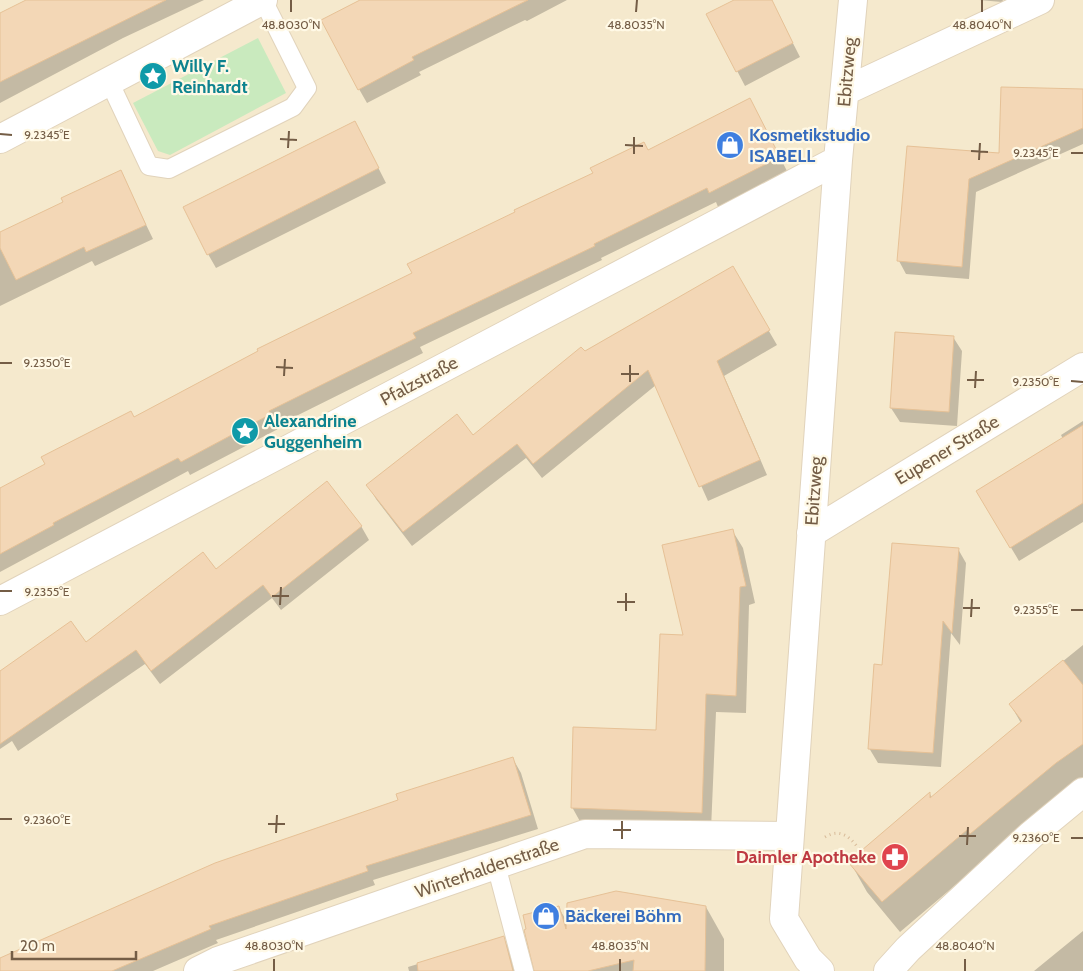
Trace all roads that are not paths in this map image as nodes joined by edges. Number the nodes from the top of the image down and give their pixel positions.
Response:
1 (263, 0) edge
2 (854, 0) edge
3 (1040, 0) edge
4 (109, 81) junction
5 (845, 91) junction
6 (0, 139) edge
7 (838, 160) junction
8 (1083, 367) edge
9 (811, 533) junction
10 (0, 601) edge
11 (1083, 792) edge
12 (789, 836) junction
13 (496, 865) junction
14 (212, 968) edge
15 (524, 971) edge
16 (820, 971) edge
17 (888, 971) edge

1 - 4 street
1 - 4 lane
2 - 5 street, Ebitzweg
3 - 5 street
4 - 6 street
5 - 7 street, Ebitzweg
7 - 9 street, Ebitzweg
7 - 10 street, Pfalzstraße
8 - 9 street, Eupener Straße
9 - 12 street, Ebitzweg
11 - 17 street
12 - 13 street, Winterhaldenstraße
12 - 16 street, Ebitzweg
13 - 14 street, Winterhaldenstraße
13 - 15 lane

